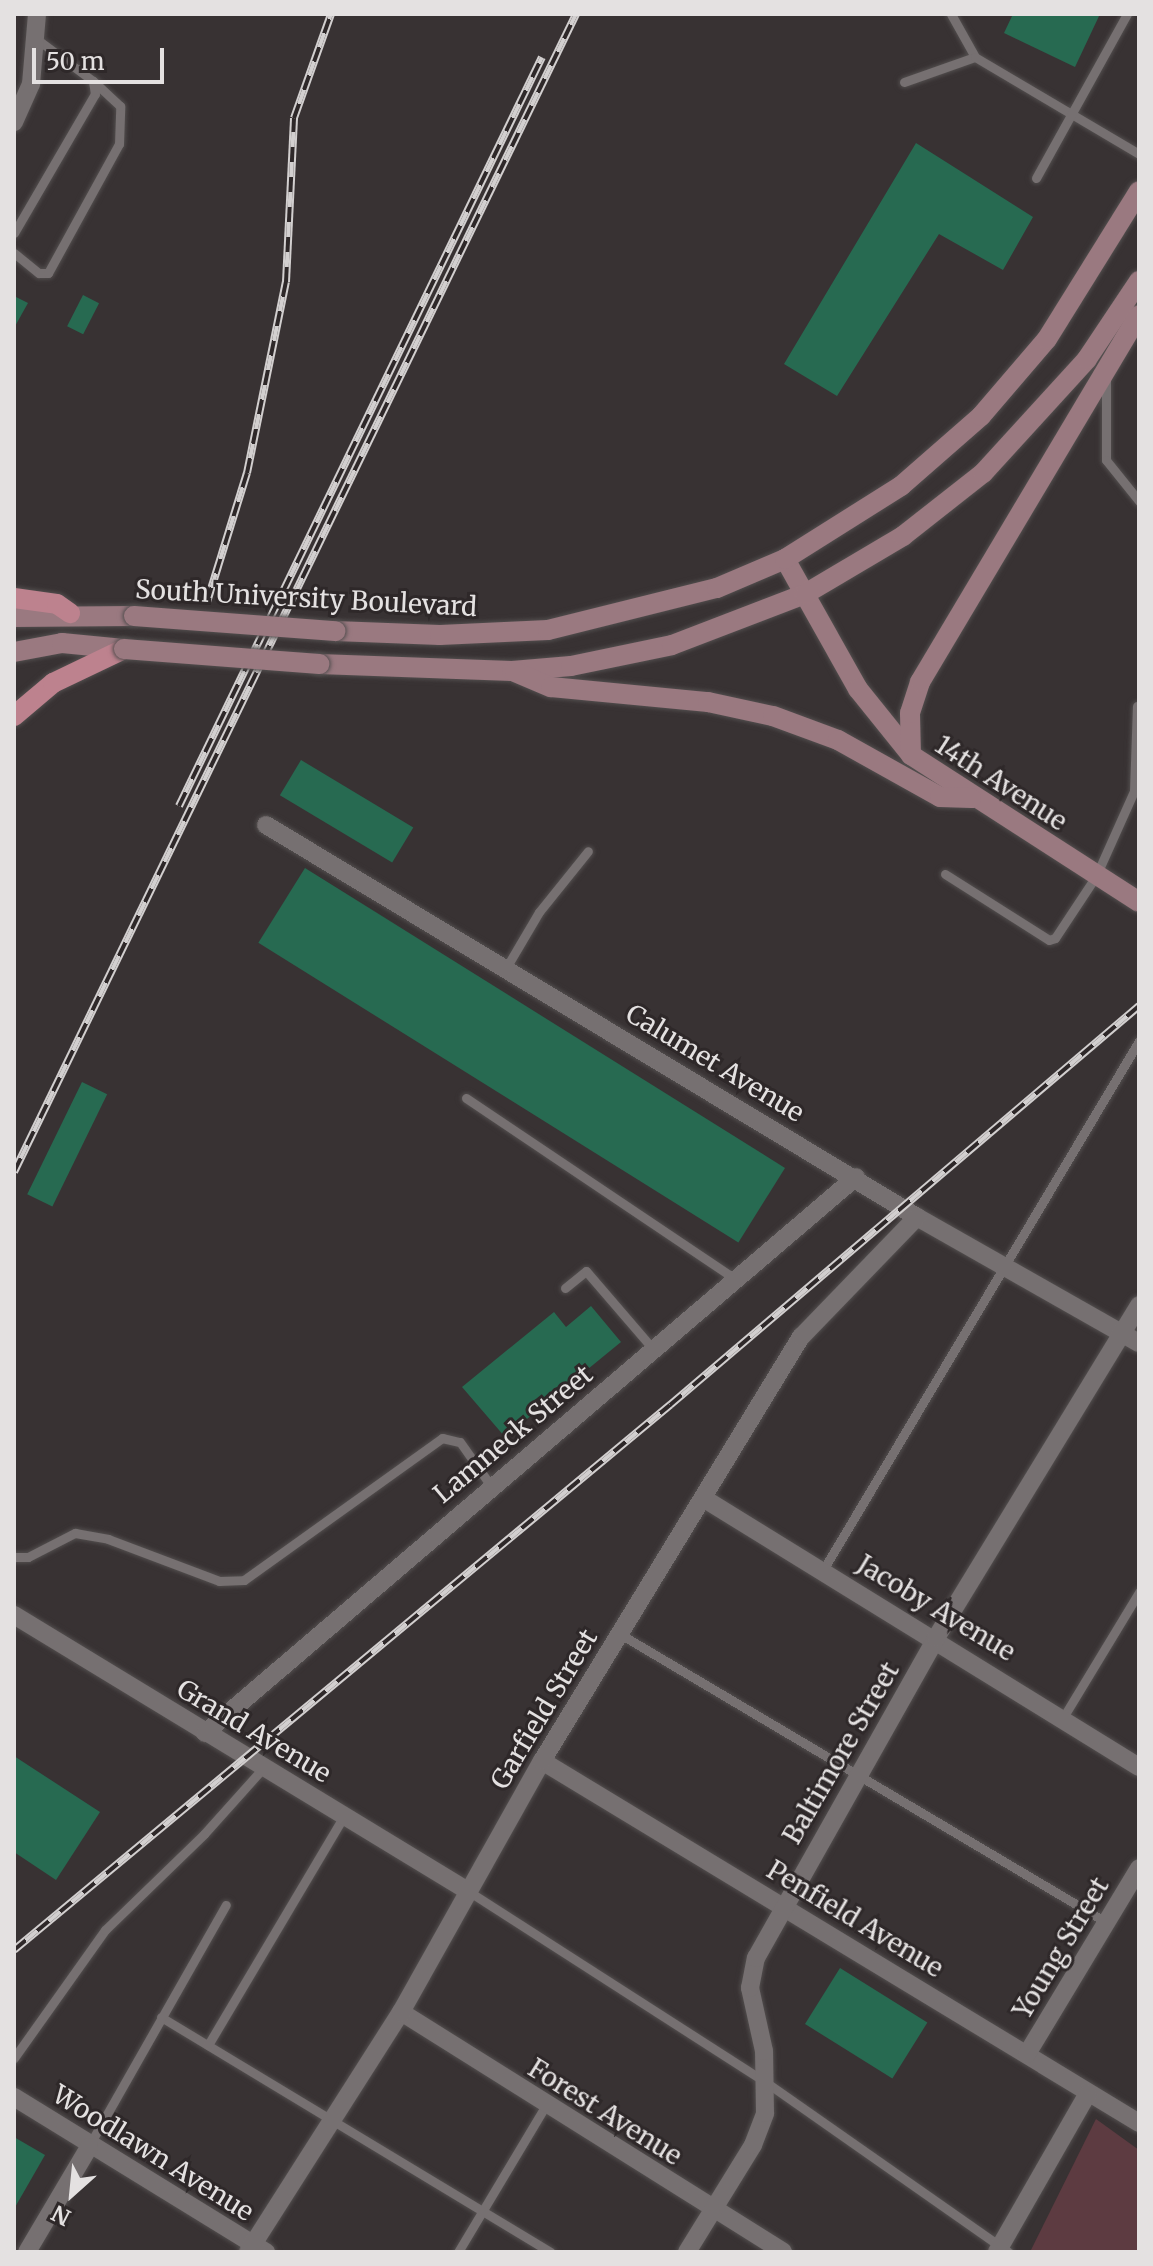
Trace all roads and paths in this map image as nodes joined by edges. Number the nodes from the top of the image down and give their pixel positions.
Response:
1 (37, 14) edge
2 (951, 14) edge
3 (1127, 14) edge
4 (38, 40) junction
5 (975, 57) junction
6 (93, 81) junction
7 (904, 82) dead end
8 (1070, 113) junction
9 (14, 122) edge
10 (1139, 154) edge
11 (1036, 178) dead end
12 (1139, 191) edge
13 (14, 233) edge
14 (14, 253) edge
15 (1139, 281) edge
16 (1139, 315) edge
17 (1106, 371) junction
18 (1139, 501) edge
19 (785, 559) junction
20 (805, 594) junction
21 (14, 598) edge
22 (70, 613) junction
23 (14, 617) edge
24 (124, 649) junction
25 (14, 652) edge
26 (512, 671) junction
27 (1137, 706) edge
28 (14, 716) edge
29 (911, 755) junction
30 (972, 798) junction
31 (266, 825) dead end
32 (588, 851) dead end
33 (945, 874) dead end
34 (1096, 876) junction
35 (1139, 902) edge
36 (506, 968) junction
37 (1139, 1041) edge
38 (466, 1098) dead end
39 (856, 1177) junction
40 (917, 1217) junction
41 (1007, 1268) junction
42 (735, 1279) junction
43 (565, 1288) dead end
44 (1139, 1305) edge
45 (1123, 1332) junction
46 (1139, 1343) edge
47 (653, 1349) junction
48 (491, 1486) junction
49 (703, 1498) junction
50 (14, 1557) edge
51 (823, 1570) junction
52 (1139, 1592) edge
53 (14, 1615) edge
54 (620, 1634) junction
55 (936, 1638) junction
56 (1064, 1716) junction
57 (205, 1733) junction
58 (542, 1761) junction
59 (1139, 1767) edge
60 (263, 1768) junction
61 (859, 1775) junction
62 (344, 1816) junction
63 (1139, 1868) edge
64 (468, 1891) junction
65 (226, 1905) dead end
66 (784, 1905) junction
67 (1106, 1922) junction
68 (401, 2012) junction
69 (161, 2017) junction
70 (208, 2045) junction
71 (1027, 2054) junction
72 (14, 2058) edge
73 (767, 2083) junction
74 (1088, 2093) junction
75 (14, 2097) edge
76 (546, 2105) junction
77 (332, 2120) junction
78 (1139, 2123) edge
79 (89, 2147) junction
80 (482, 2210) junction
81 (711, 2210) junction
82 (255, 2249) edge
83 (1002, 2250) edge
84 (27, 2252) edge
85 (458, 2252) edge
86 (551, 2252) edge
87 (687, 2252) edge
88 (783, 2252) edge

1 - 4 street
2 - 5 lane
3 - 8 lane
4 - 6 lane
4 - 9 street
5 - 7 lane
5 - 8 lane
6 - 13 lane
6 - 14 lane
8 - 10 lane
8 - 11 lane
12 - 19 main road, South University Boulevard
15 - 20 main road
16 - 17 main road
17 - 18 lane
17 - 29 main road
19 - 20 main road, 14th Avenue
19 - 22 main road, South University Boulevard, bridge
20 - 26 main road
20 - 29 main road, 14th Avenue
21 - 22 main road
22 - 23 main road, South University Boulevard
24 - 25 main road
24 - 26 main road, bridge
24 - 28 main road
26 - 30 main road
27 - 34 lane
29 - 30 main road, 14th Avenue
30 - 34 main road, 14th Avenue
31 - 36 street, Calumet Avenue
32 - 36 lane
33 - 34 lane
34 - 35 main road, 14th Avenue
36 - 39 street, Calumet Avenue
37 - 41 lane
38 - 42 lane
39 - 40 street, Calumet Avenue
39 - 42 street, Lamneck Street
40 - 41 street, Calumet Avenue
40 - 49 street, Garfield Street
41 - 45 street, Calumet Avenue
41 - 51 lane
42 - 47 street, Lamneck Street
43 - 47 lane
44 - 45 street, Baltimore Street
45 - 46 street, Calumet Avenue
45 - 55 street, Baltimore Street
47 - 48 street, Lamneck Street
48 - 50 lane
48 - 57 street, Lamneck Street
49 - 51 street, Jacoby Avenue
49 - 54 street, Garfield Street
51 - 55 street, Jacoby Avenue
52 - 56 lane
53 - 57 street, Grand Avenue
54 - 58 street, Garfield Street
54 - 61 lane
55 - 56 street, Jacoby Avenue
55 - 61 street, Baltimore Street
56 - 59 street, Jacoby Avenue
57 - 60 street, Grand Avenue
58 - 64 street, Garfield Street
58 - 66 street, Penfield Avenue
60 - 62 street, Grand Avenue
60 - 72 lane
61 - 66 street, Baltimore Street
61 - 67 lane
62 - 64 street, Grand Avenue
62 - 70 lane
63 - 67 street, Young Street
64 - 68 street, Garfield Street
64 - 73 lane
65 - 69 lane
66 - 71 street, Penfield Avenue
66 - 73 street, Baltimore Street
67 - 71 street, Young Street
68 - 76 street, Forest Avenue
68 - 77 street, Garfield Street
69 - 70 lane
69 - 79 lane
70 - 77 lane
71 - 74 street, Penfield Avenue
73 - 81 street, Baltimore Street
73 - 83 lane
74 - 78 street, Penfield Avenue
74 - 83 street
75 - 79 street, Woodlawn Avenue
76 - 80 lane
76 - 81 street, Forest Avenue
77 - 80 lane
77 - 82 street, Garfield Street
79 - 82 street, Woodlawn Avenue
79 - 84 street
80 - 85 lane
80 - 86 lane
81 - 87 street, Baltimore Street
81 - 88 street, Forest Avenue

